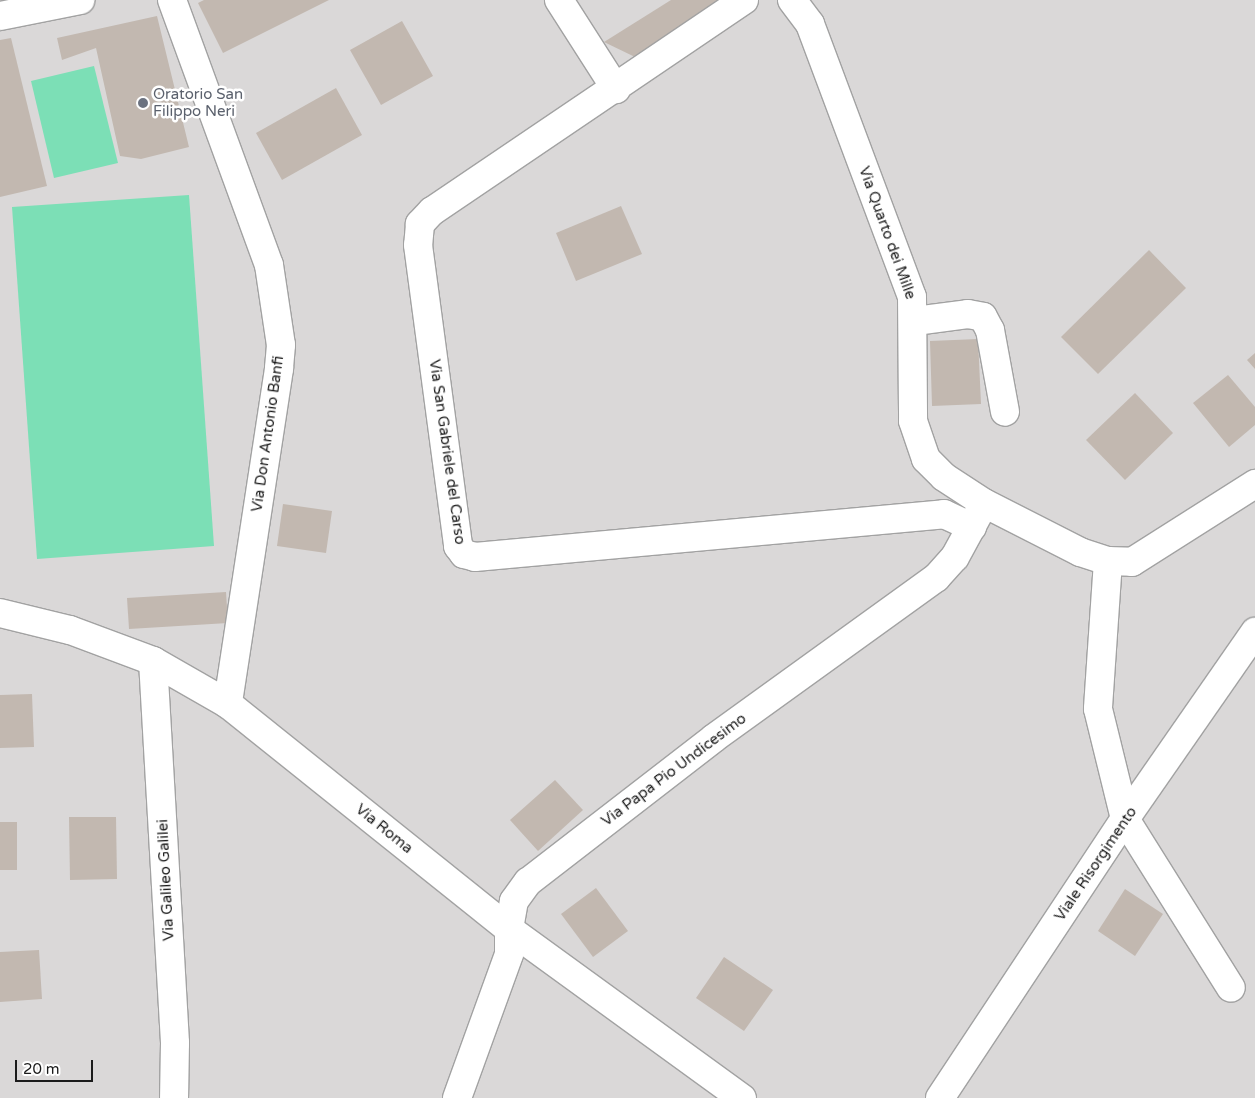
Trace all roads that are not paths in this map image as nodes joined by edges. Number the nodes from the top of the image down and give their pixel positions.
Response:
1 (80, 0) edge
2 (172, 0) edge
3 (559, 0) edge
4 (744, 0) edge
5 (792, 0) edge
6 (0, 16) edge
7 (616, 89) junction
8 (915, 321) junction
9 (1005, 412) dead end
10 (1255, 484) edge
11 (978, 515) junction
12 (1108, 561) junction
13 (0, 613) edge
14 (1255, 632) edge
15 (153, 661) junction
16 (228, 704) junction
17 (1125, 819) junction
18 (509, 929) junction
19 (1231, 988) dead end
20 (174, 1098) edge
21 (457, 1098) edge
22 (742, 1098) edge
23 (940, 1098) edge

1 - 6 street
2 - 16 street, Via Don Antonio Banfi
3 - 7 street
4 - 7 street
5 - 8 street, Via Quarto dei Mille
7 - 11 street, Via San Gabriele del Carso
8 - 9 street
8 - 11 street, Via Quarto dei Mille
10 - 12 street, Via Quarto dei Mille
11 - 12 street, Via Quarto dei Mille
11 - 18 street, Via Papa Pio Undicesimo
12 - 17 street
13 - 15 street, Via Roma
14 - 17 street, Viale Risorgimento
15 - 16 street, Via Roma
15 - 20 street, Via Galileo Galilei
16 - 18 street, Via Roma
17 - 19 street
17 - 23 street, Viale Risorgimento
18 - 21 street, Via Papa Pio Undicesimo
18 - 22 street, Via Roma

